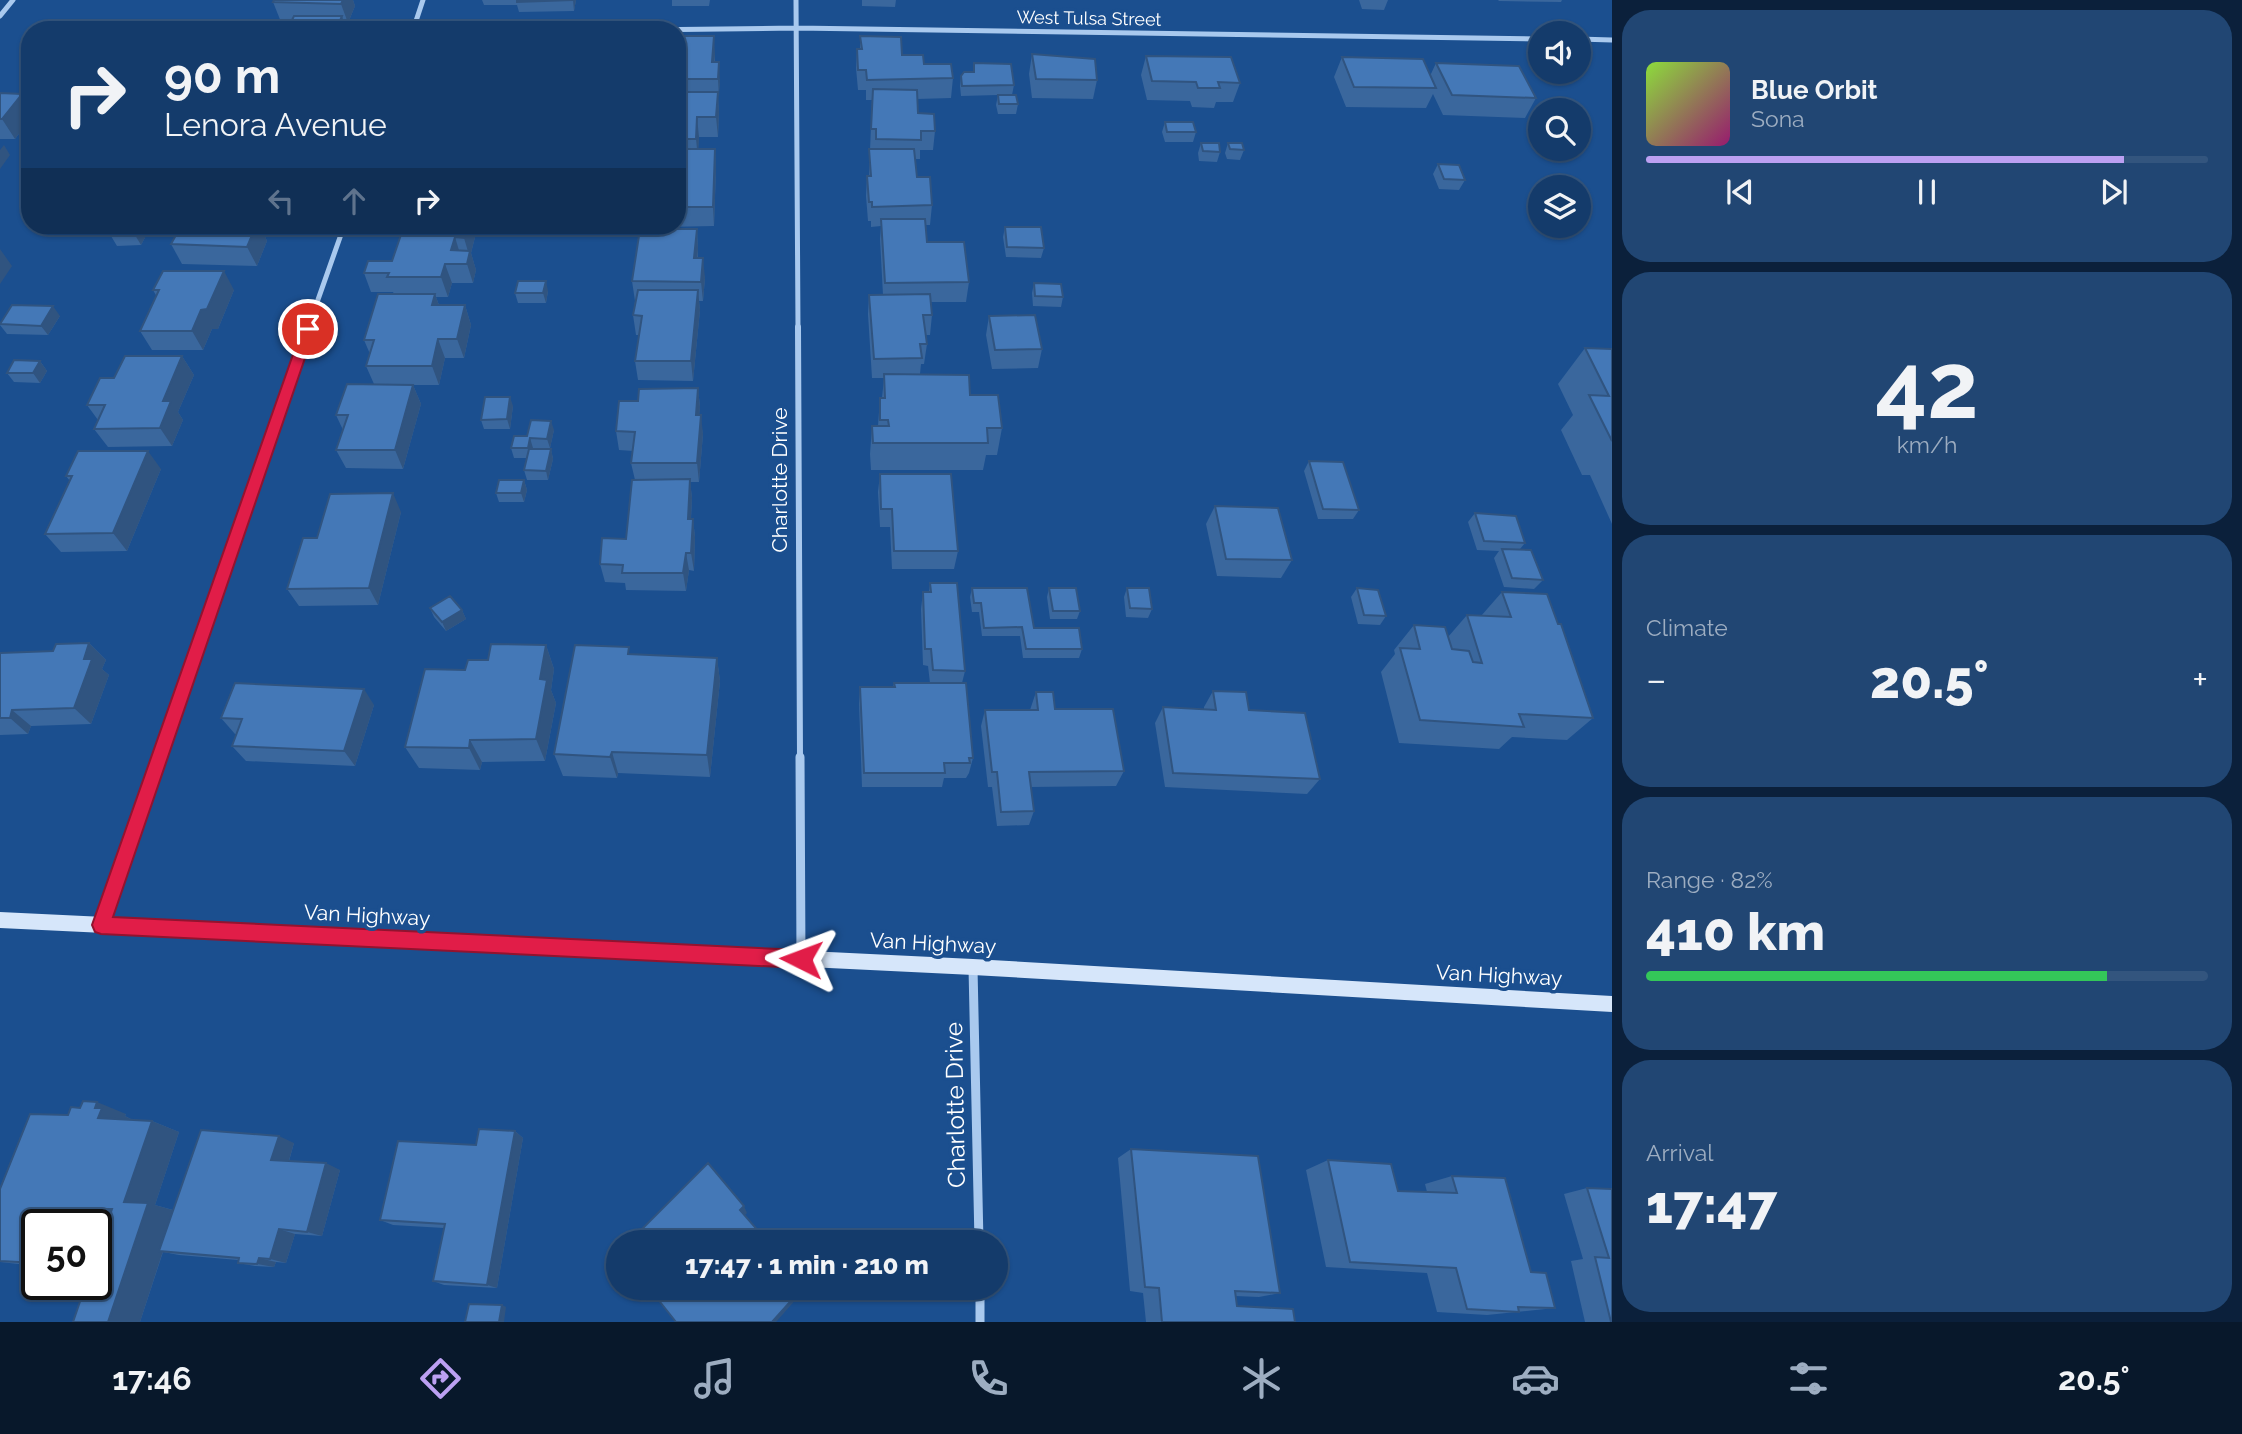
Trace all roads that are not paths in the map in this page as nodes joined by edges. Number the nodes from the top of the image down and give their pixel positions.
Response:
1 (13, 0) edge
2 (423, 0) edge
3 (796, 0) edge
4 (0, 16) edge
5 (415, 21) edge
6 (796, 28) junction
7 (686, 29) edge
8 (1528, 39) edge
9 (1591, 39) edge
10 (1612, 40) edge
11 (341, 235) edge
12 (0, 920) edge
13 (101, 925) junction
14 (801, 959) junction
15 (973, 967) junction
16 (1612, 1004) edge
17 (979, 1230) edge
18 (980, 1300) edge
19 (980, 1322) edge

1 - 4 street
2 - 5 street
3 - 6 street, Charlotte Drive
6 - 7 street, West Tulsa Street
6 - 8 street, West Tulsa Street
6 - 14 street, Charlotte Drive
9 - 10 street
11 - 13 street
12 - 13 main road, Van Highway
13 - 14 main road, Van Highway
14 - 15 main road, Van Highway
15 - 16 main road, Van Highway
15 - 17 street, Charlotte Drive
18 - 19 street

